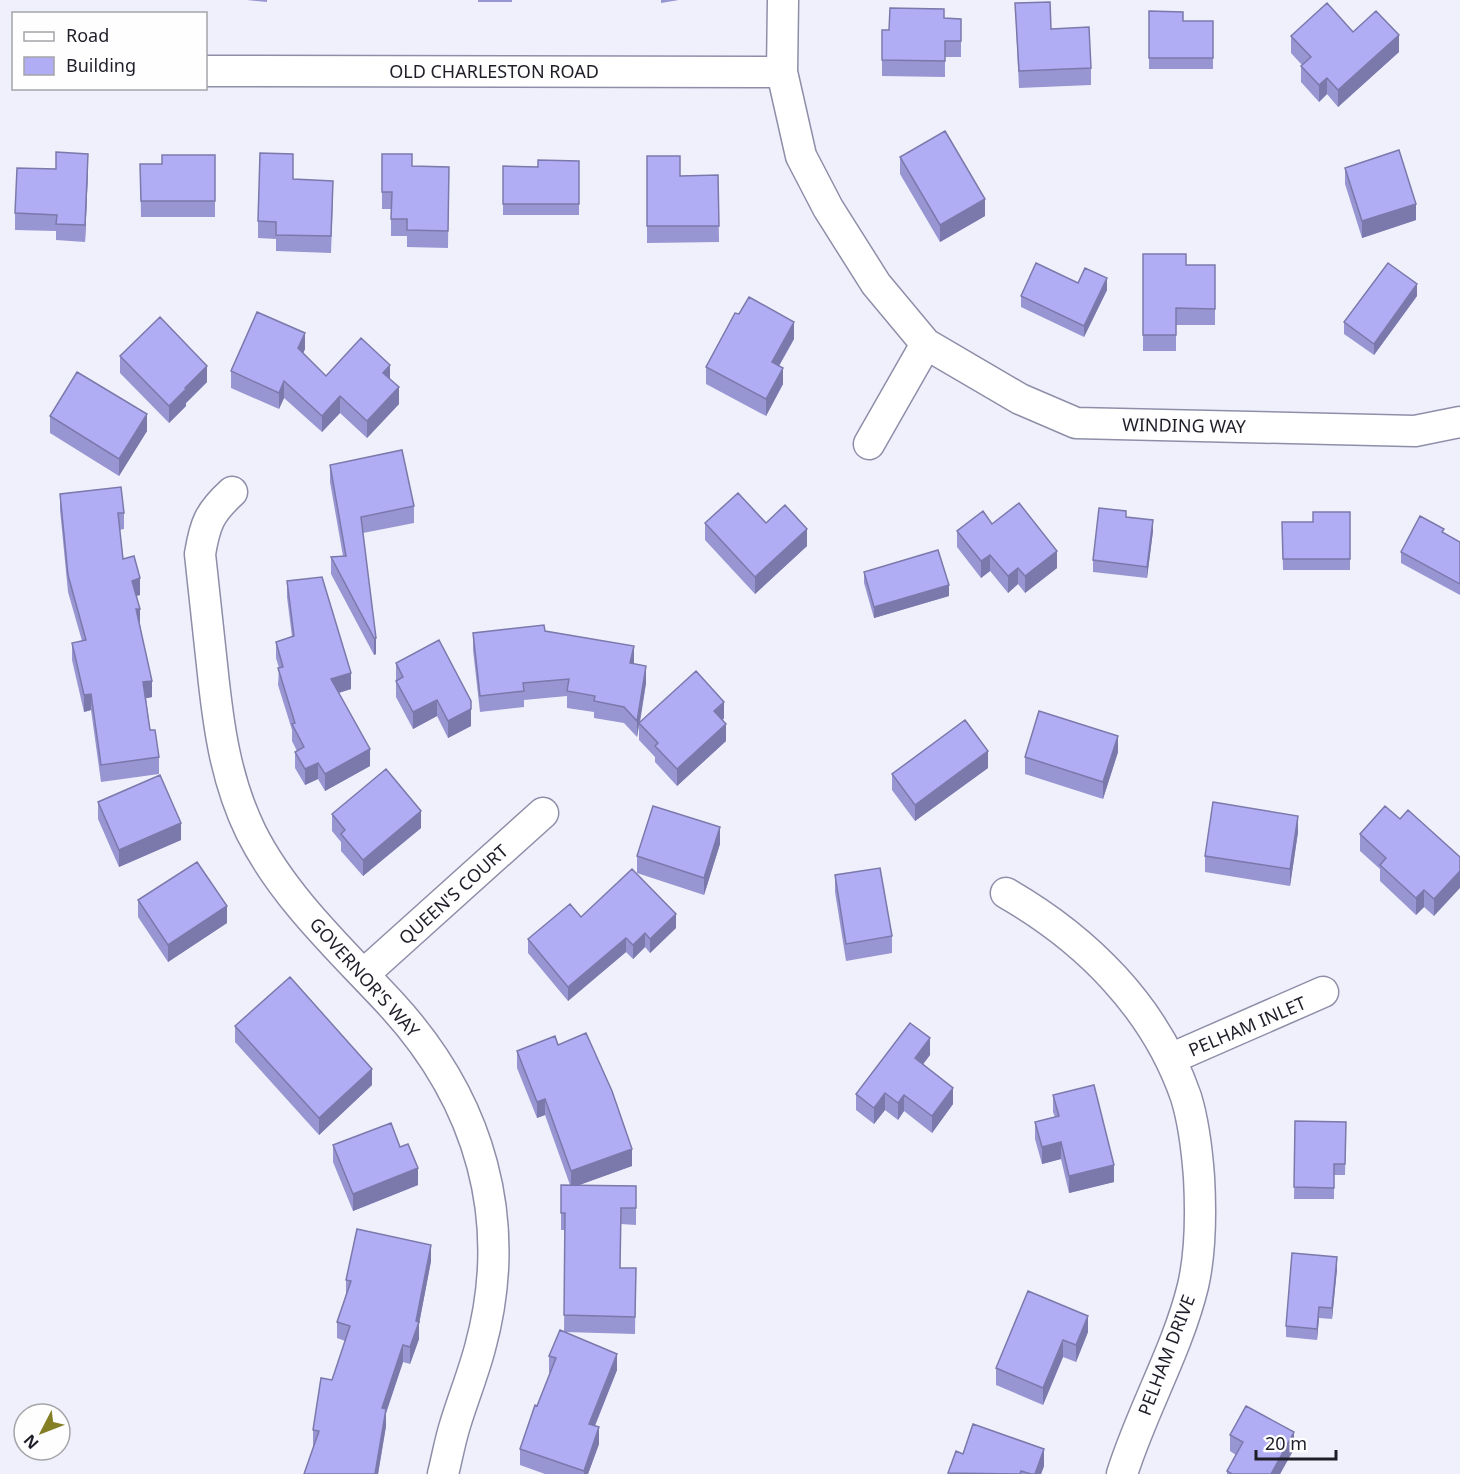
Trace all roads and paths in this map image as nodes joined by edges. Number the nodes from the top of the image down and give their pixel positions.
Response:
1 (783, 0) edge
2 (207, 71) edge
3 (782, 72) junction
4 (926, 344) junction
5 (1460, 422) edge
6 (869, 444) dead end
7 (232, 492) dead end
8 (543, 813) dead end
9 (1006, 893) dead end
10 (364, 975) junction
11 (1323, 992) dead end
12 (1170, 1059) junction
13 (443, 1474) edge
14 (1122, 1474) edge

1 - 3 street, WINDING WAY
2 - 3 street, OLD CHARLESTON ROAD
3 - 4 street, WINDING WAY
4 - 5 street, WINDING WAY
4 - 6 street
7 - 10 street, GOVERNOR'S WAY
8 - 10 street, QUEEN'S COURT
9 - 12 street, PELHAM DRIVE
10 - 13 street, GOVERNOR'S WAY
11 - 12 street, PELHAM INLET
12 - 14 street, PELHAM DRIVE

